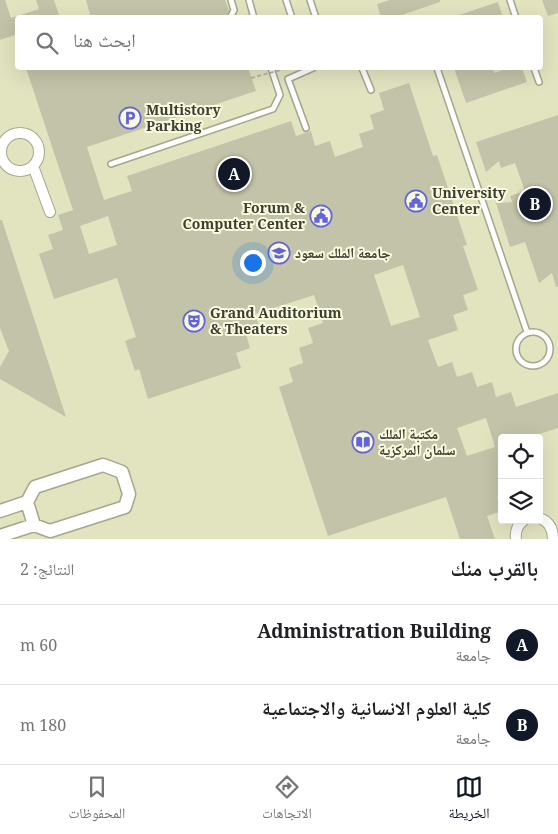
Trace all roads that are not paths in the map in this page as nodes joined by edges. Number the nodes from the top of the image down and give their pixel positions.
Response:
1 (231, 0) edge
2 (248, 0) edge
3 (286, 0) edge
4 (310, 0) edge
5 (510, 0) edge
6 (231, 15) edge
7 (253, 15) edge
8 (291, 15) edge
9 (315, 15) edge
10 (515, 15) edge
11 (272, 70) edge
12 (306, 70) edge
13 (363, 70) edge
14 (438, 70) edge
15 (535, 70) edge
16 (539, 82) dead end
17 (371, 90) dead end
18 (306, 128) dead end
19 (1, 157) edge
20 (111, 164) dead end
21 (33, 166) junction
22 (50, 212) dead end
23 (528, 332) junction
24 (27, 502) junction
25 (0, 511) edge
26 (543, 520) edge
27 (519, 524) edge
28 (34, 525) junction
29 (0, 536) edge
30 (516, 539) edge
31 (553, 539) edge

1 - 6 lane
2 - 7 lane
3 - 8 lane
4 - 9 lane
5 - 10 lane
11 - 20 lane
12 - 18 lane
13 - 17 lane
14 - 23 lane
15 - 16 lane
19 - 21 street
19 - 21 street
21 - 22 street
23 - 23 lane
24 - 25 street
24 - 28 street
24 - 28 street
26 - 31 street
27 - 30 street
28 - 29 street

